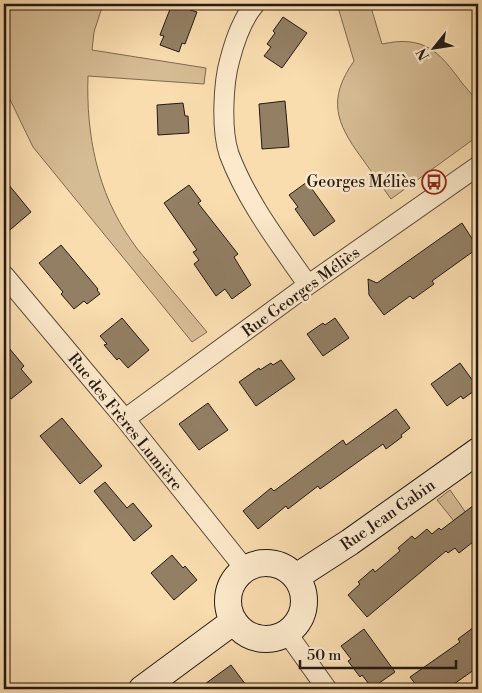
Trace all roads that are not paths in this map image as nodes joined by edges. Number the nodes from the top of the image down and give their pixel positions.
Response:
1 (255, 4) edge
2 (478, 166) edge
3 (4, 275) edge
4 (308, 285) junction
5 (125, 420) junction
6 (478, 451) edge
7 (245, 569) junction
8 (296, 577) junction
9 (234, 621) junction
10 (287, 633) junction
11 (142, 689) edge
12 (327, 689) edge

1 - 4 street
2 - 4 street, Rue Georges Méliès
3 - 5 street, Rue des Frères Lumière
4 - 5 street, Rue Georges Méliès
5 - 7 street, Rue des Frères Lumière
6 - 8 street, Rue Jean Gabin
7 - 8 street
7 - 9 street
8 - 10 street
9 - 10 street
9 - 11 street
10 - 12 street

